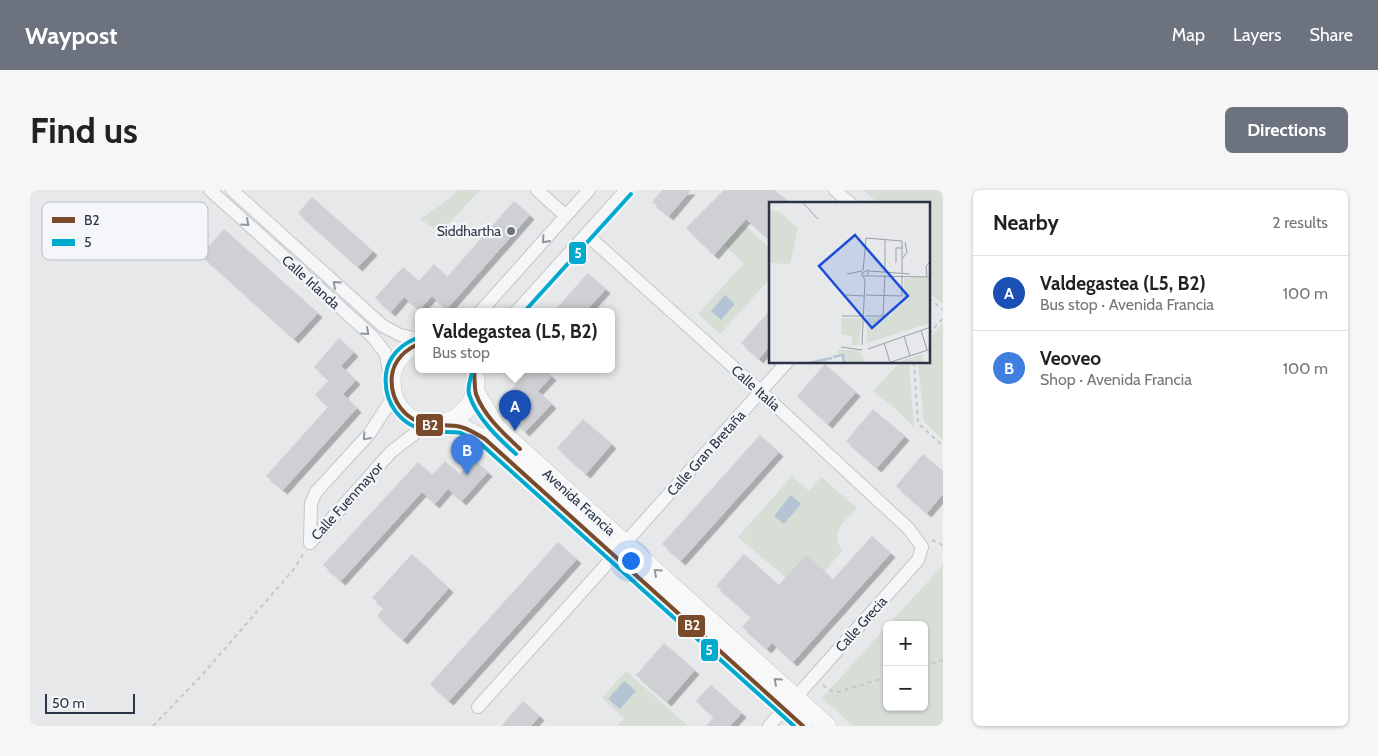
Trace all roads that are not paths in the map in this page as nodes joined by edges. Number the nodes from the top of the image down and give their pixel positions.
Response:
1 (210, 190) edge
2 (232, 190) edge
3 (537, 190) edge
4 (589, 190) edge
5 (626, 190) edge
6 (835, 190) edge
7 (849, 202) edge
8 (566, 216) junction
9 (586, 234) junction
10 (484, 308) edge
11 (520, 308) edge
12 (415, 338) edge
13 (415, 345) edge
14 (786, 364) edge
15 (476, 378) edge
16 (392, 392) junction
17 (761, 392) junction
18 (431, 425) junction
19 (922, 547) joint
20 (619, 550) junction
21 (790, 703) junction
22 (478, 707) dead end
23 (769, 726) edge
24 (803, 726) edge
25 (826, 726) edge

1 -> 16 street, Calle Irlanda
12 -> 2 street, Calle Irlanda
3 - 8 street
4 - 8 street
5 - 9 street
6 - 7 street
8 -> 10 street
9 - 11 street
9 - 17 street, Calle Italia
13 - 16 main road
14 - 17 street, Calle Gran Bretaña
15 - 18 main road
15 - 20 main road, Avenida Francia
16 - 18 main road
16 -> 18 street, Calle Fuenmayor
17 - 19 street, Calle Italia
17 - 20 street, Calle Gran Bretaña
18 - 20 main road, Avenida Francia
19 - 21 street, Calle Grecia
20 - 21 main road, Avenida Francia
20 - 22 street, Calle Gran Bretaña
21 - 23 street, Calle Grecia
21 - 24 main road, Avenida Francia
21 - 25 main road, Avenida Francia

